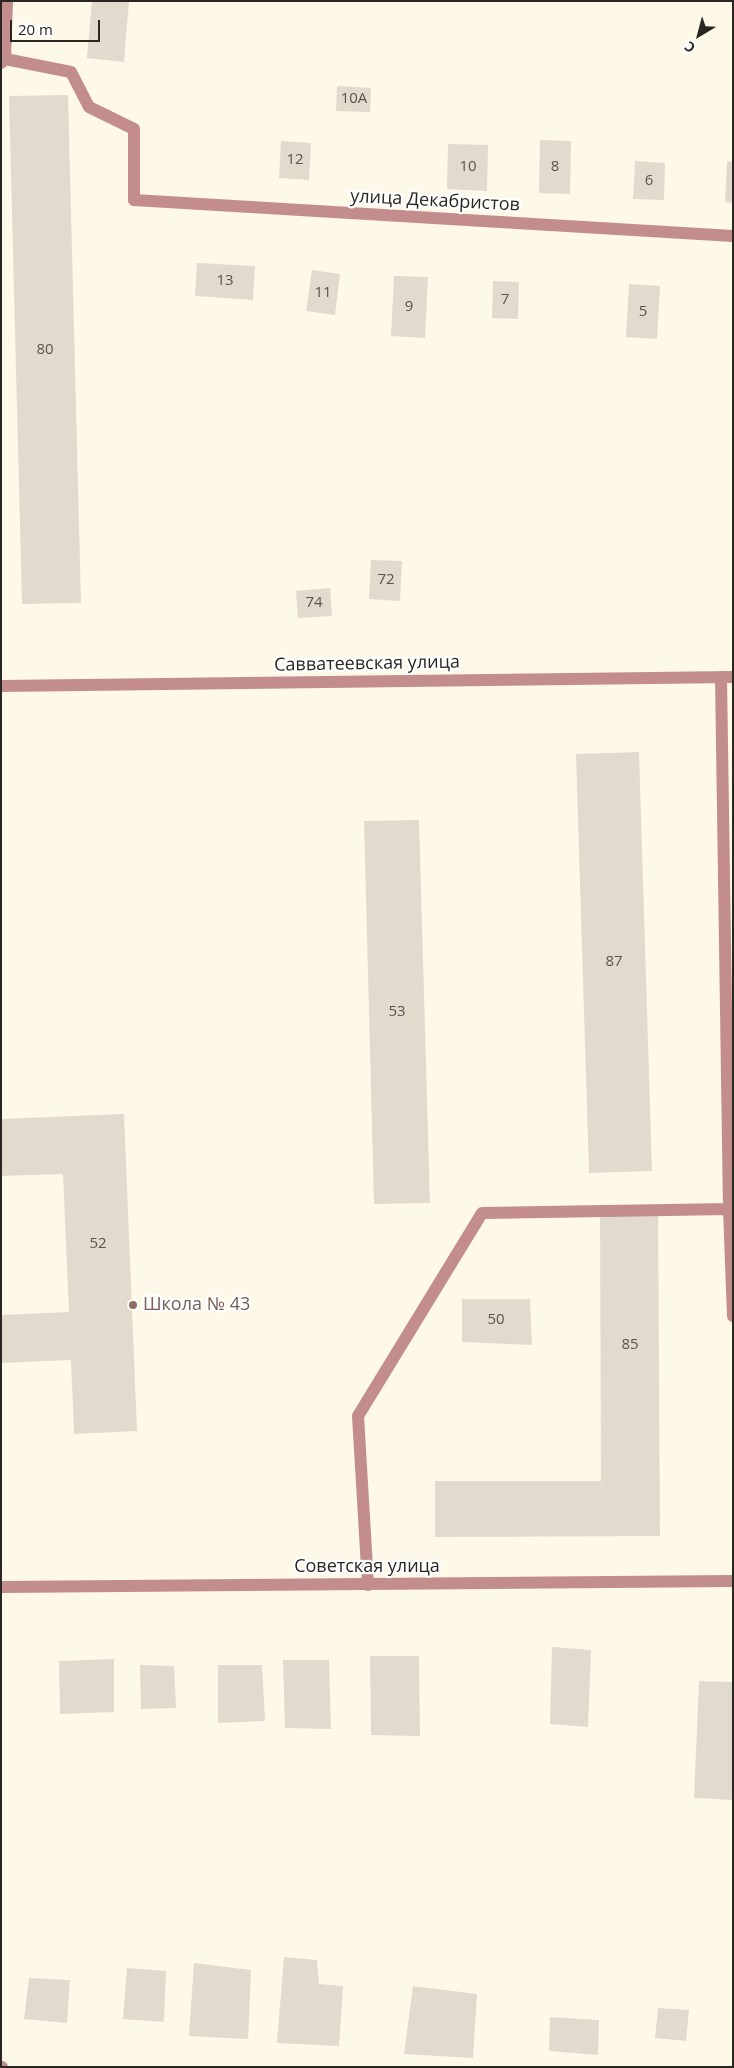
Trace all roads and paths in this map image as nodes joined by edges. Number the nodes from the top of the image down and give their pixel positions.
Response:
1 (7, 1) edge
2 (3, 61) edge
3 (733, 236) edge
4 (727, 677) edge
5 (1, 686) edge
6 (729, 1209) junction
7 (733, 1316) edge
8 (733, 1581) edge
9 (368, 1585) junction
10 (1, 1587) edge

1 - 2 street
2 - 3 street, улица Декабристов
4 - 5 street, Савватеевская улица
4 - 6 street
6 - 7 street
6 - 9 street
8 - 9 street, Советская улица
9 - 10 street, Советская улица

